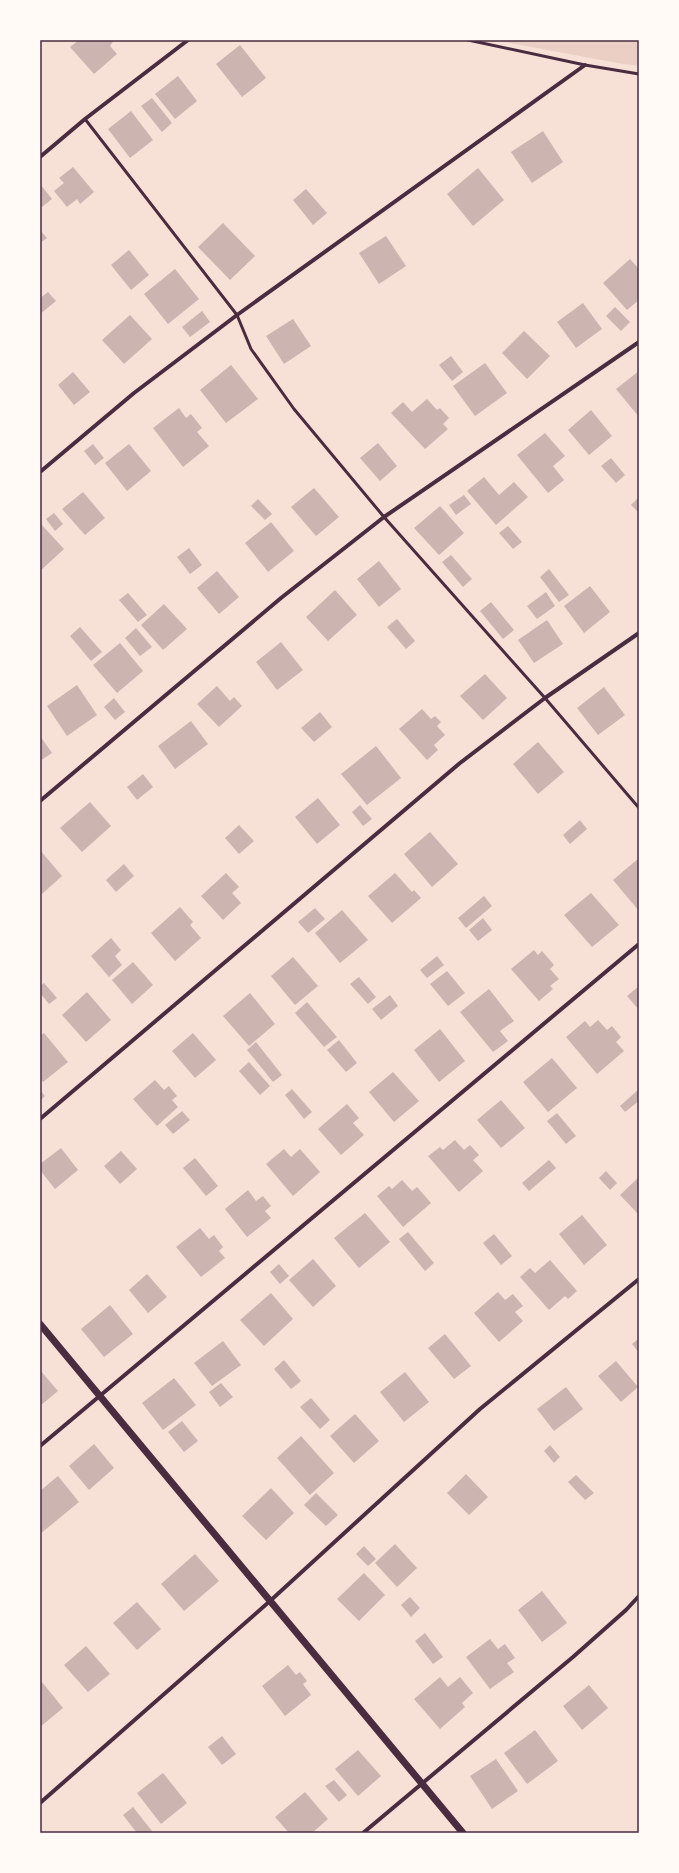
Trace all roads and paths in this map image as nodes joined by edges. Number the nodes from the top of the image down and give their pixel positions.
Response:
1 (188, 40) edge
2 (468, 40) edge
3 (585, 65) junction
4 (639, 74) edge
5 (86, 119) junction
6 (40, 157) edge
7 (237, 315) junction
8 (639, 342) edge
9 (40, 472) edge
10 (384, 517) junction
11 (639, 633) edge
12 (545, 698) junction
13 (40, 800) edge
14 (639, 808) edge
15 (639, 944) edge
16 (40, 1119) edge
17 (639, 1279) edge
18 (40, 1324) edge
19 (100, 1396) junction
20 (40, 1446) edge
21 (639, 1596) edge
22 (270, 1601) junction
23 (422, 1784) junction
24 (40, 1803) edge
25 (363, 1833) edge
26 (463, 1833) edge

1 - 5 street
2 - 3 lane
3 - 4 lane
3 - 7 street
5 - 6 street
5 - 7 lane
7 - 9 street
7 - 10 lane
8 - 10 street
10 - 12 lane
10 - 13 street
11 - 12 street
12 - 14 lane
12 - 16 street
15 - 19 street
17 - 22 street
18 - 19 street
19 - 20 street
19 - 22 street
21 - 23 street
22 - 23 street
22 - 24 street
23 - 25 street
23 - 26 street

